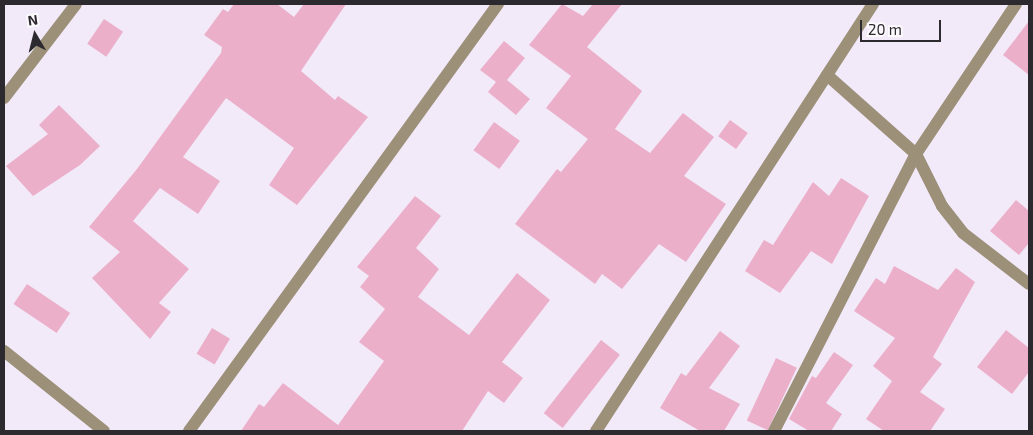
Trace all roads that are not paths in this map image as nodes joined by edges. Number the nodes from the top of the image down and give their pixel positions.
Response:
1 (76, 4) edge
2 (498, 4) edge
3 (873, 4) edge
4 (1016, 4) edge
5 (827, 75) junction
6 (4, 98) edge
7 (916, 154) junction
8 (1029, 284) edge
9 (4, 351) edge
10 (104, 431) edge
11 (188, 431) edge
12 (596, 431) edge
13 (774, 431) edge

1 - 6 street
2 - 11 street
3 - 5 street
4 - 7 street
5 - 7 street
5 - 12 street
7 - 8 street
7 - 13 street
9 - 10 street

